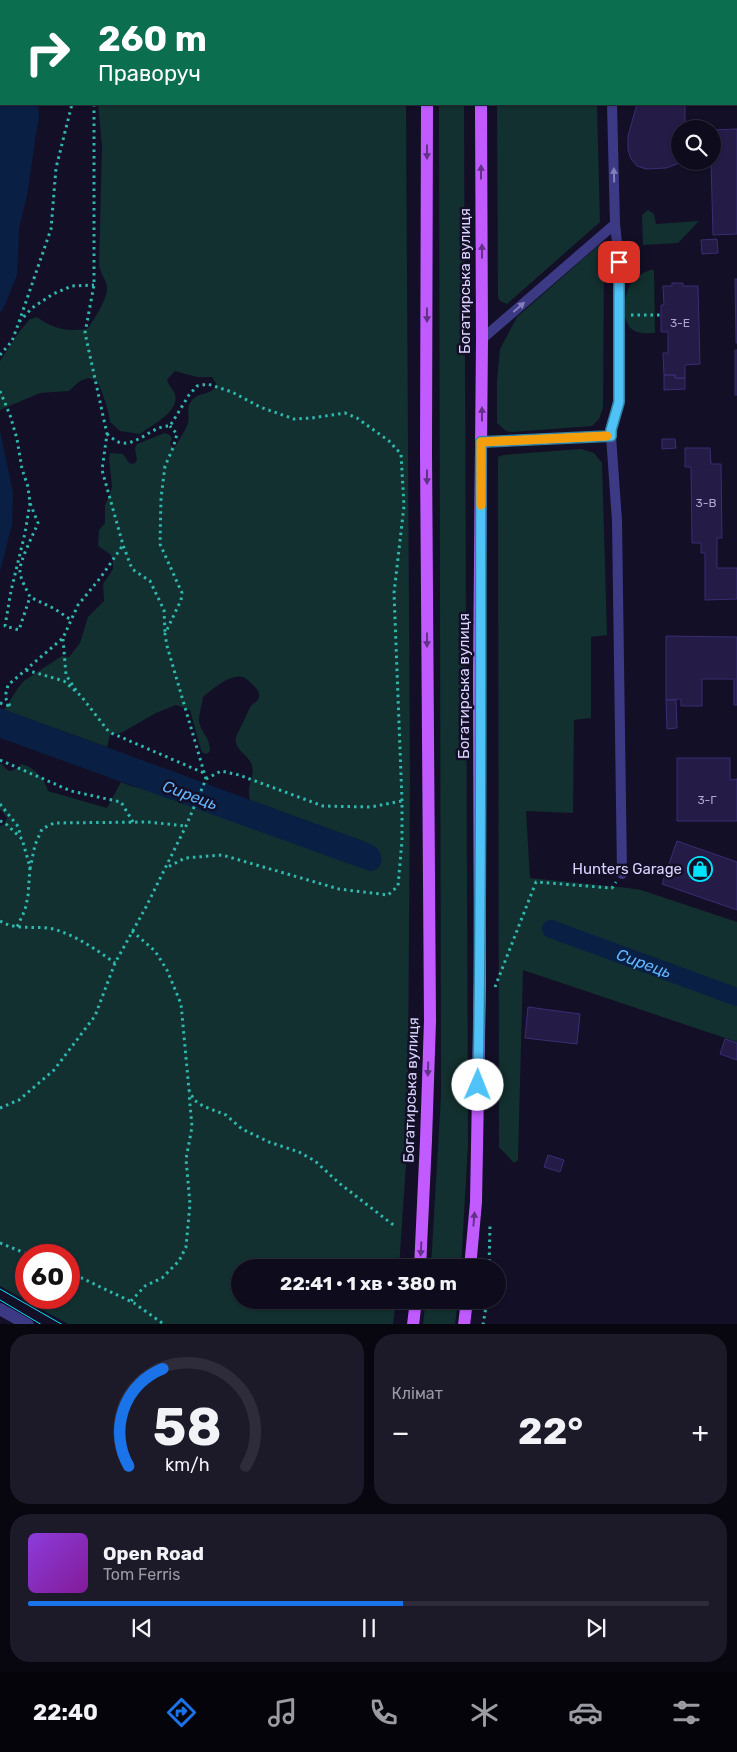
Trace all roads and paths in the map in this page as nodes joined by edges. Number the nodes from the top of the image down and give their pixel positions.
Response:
1 (72, 105) edge
2 (94, 105) edge
3 (427, 105) edge
4 (481, 105) edge
5 (612, 105) edge
6 (615, 224) junction
7 (94, 285) junction
8 (618, 315) junction
9 (661, 315) dead end
10 (19, 322) junction
11 (482, 339) junction
12 (0, 356) edge
13 (0, 391) edge
14 (170, 426) junction
15 (107, 434) junction
16 (611, 436) junction
17 (481, 442) junction
18 (30, 503) junction
19 (123, 544) junction
20 (30, 597) junction
21 (71, 620) junction
22 (165, 634) junction
23 (63, 638) junction
24 (26, 670) junction
25 (80, 696) junction
26 (0, 703) edge
27 (0, 760) edge
28 (204, 773) junction
29 (206, 779) junction
30 (402, 801) junction
31 (0, 804) edge
32 (0, 821) edge
33 (133, 822) junction
34 (186, 826) junction
35 (22, 839) junction
36 (166, 868) junction
37 (30, 869) junction
38 (622, 874) joint
39 (0, 921) edge
40 (18, 927) junction
41 (132, 932) junction
42 (115, 963) junction
43 (494, 990) dead end
44 (189, 1090) junction
45 (0, 1108) edge
46 (396, 1227) dead end
47 (0, 1243) edge
48 (15, 1249) edge
49 (420, 1259) edge
50 (471, 1259) edge
51 (80, 1277) edge
52 (131, 1301) junction
53 (0, 1309) edge
54 (415, 1309) edge
55 (466, 1309) edge
56 (486, 1309) edge
57 (28, 1324) edge
58 (166, 1324) edge
59 (413, 1324) edge
60 (464, 1324) edge
61 (483, 1324) edge

1 - 10 path
2 - 7 path
3 -> 49 main road, Богатирська вулиця
11 -> 4 main road, Богатирська вулиця
6 -> 5 lane
6 - 8 lane
11 -> 6 lane
7 - 10 path
7 - 15 path
8 - 9 path
8 - 16 lane
10 - 12 path
17 -> 11 main road, Богатирська вулиця
13 - 18 path
14 - 15 path
14 - 22 path
14 - 30 path
15 - 19 path
16 - 17 lane
16 - 38 lane
50 -> 17 main road, Богатирська вулиця
18 - 20 path
18 - 20 path
19 - 21 path
19 - 22 path
20 - 21 path
21 - 23 path
22 - 28 path
23 - 24 path
23 - 25 path
24 - 25 path
24 - 26 path
25 - 28 path
27 - 33 path
28 - 29 path
29 - 30 path
29 - 34 path
30 - 36 path
31 - 35 path
32 - 35 path
33 - 34 path
33 - 37 path
34 - 36 path
35 - 37 path
36 - 41 path
37 - 40 path
38 - 43 path
39 - 40 path
40 - 42 path
41 - 42 path
41 - 44 path
42 - 45 path
44 - 46 path
44 - 52 path
47 - 48 path
51 - 52 path
52 - 58 path
53 - 57 street
54 - 59 main road
55 - 60 main road
56 - 61 path

